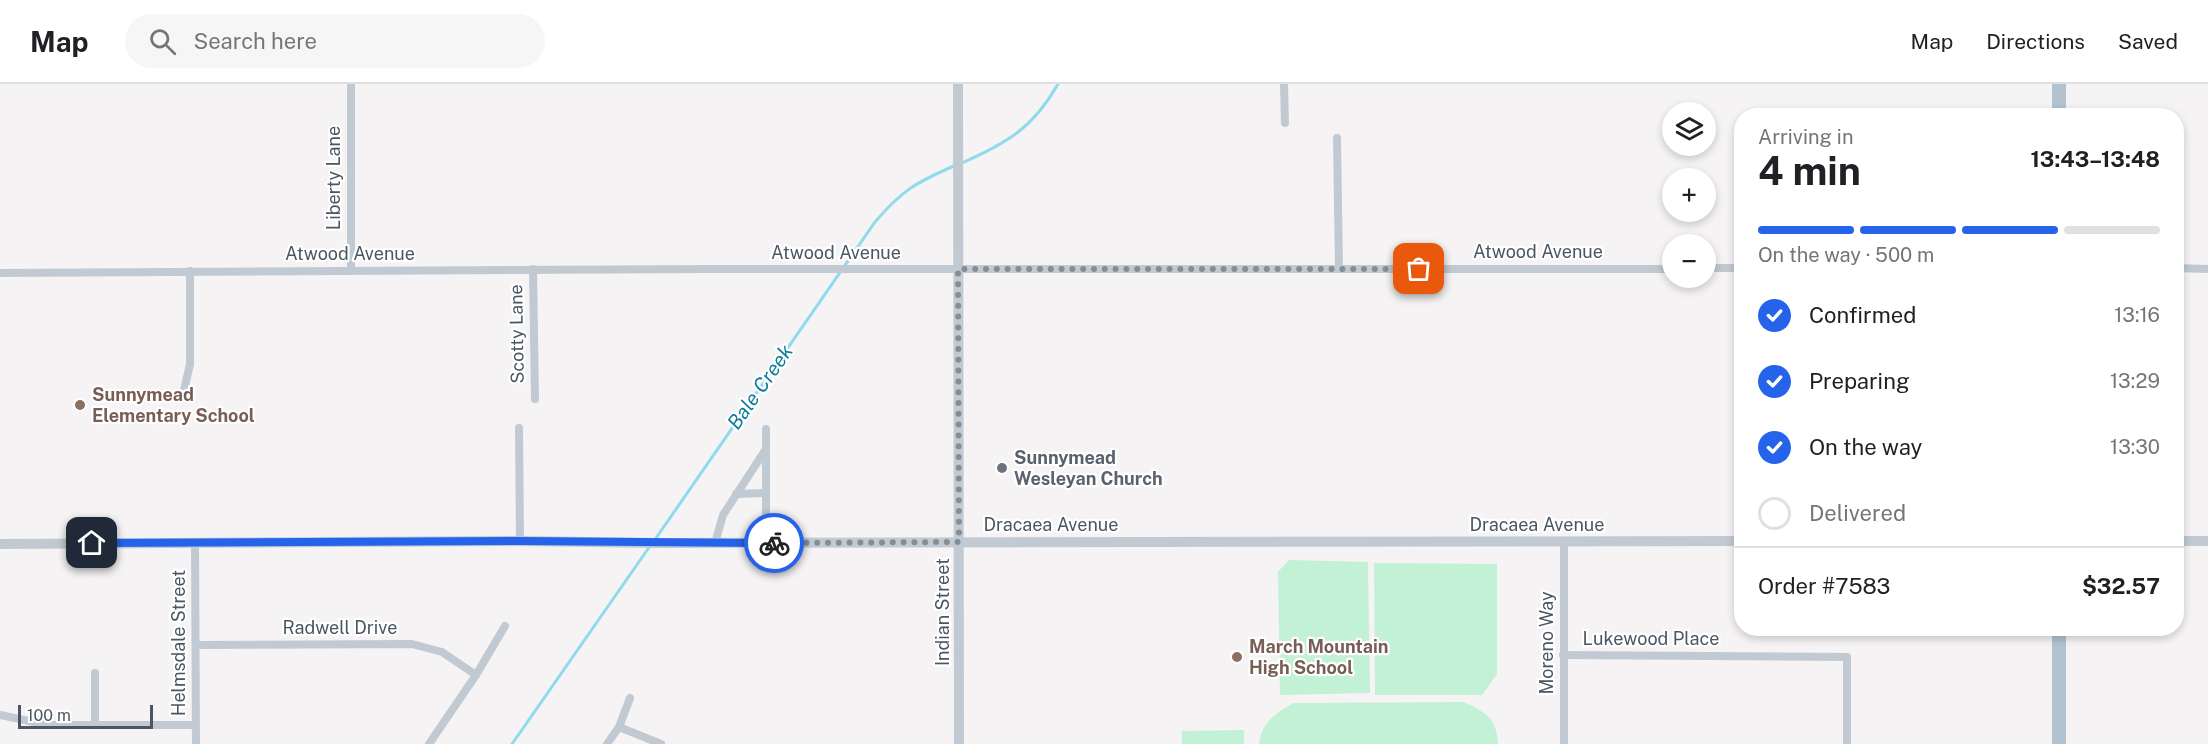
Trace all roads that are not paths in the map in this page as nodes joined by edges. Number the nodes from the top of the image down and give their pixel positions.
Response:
1 (351, 84) edge
2 (958, 84) edge
3 (1284, 84) edge
4 (2059, 84) edge
5 (2059, 108) edge
6 (1285, 123) dead end
7 (1337, 138) dead end
8 (1662, 268) edge
9 (1716, 268) edge
10 (1734, 268) edge
11 (2184, 268) edge
12 (2208, 268) edge
13 (533, 269) junction
14 (958, 269) junction
15 (1339, 269) junction
16 (190, 271) junction
17 (351, 271) junction
18 (0, 273) edge
19 (182, 399) dead end
20 (535, 399) dead end
21 (519, 428) dead end
22 (766, 429) dead end
23 (766, 449) junction
24 (736, 494) junction
25 (766, 494) junction
26 (766, 513) dead end
27 (520, 541) junction
28 (1564, 541) junction
29 (1734, 541) edge
30 (2184, 541) edge
31 (2208, 541) edge
32 (195, 542) junction
33 (959, 542) junction
34 (715, 543) junction
35 (0, 544) edge
36 (506, 626) dead end
37 (2059, 636) edge
38 (196, 645) junction
39 (1563, 655) junction
40 (95, 673) dead end
41 (476, 675) junction
42 (630, 698) dead end
43 (0, 715) edge
44 (95, 725) junction
45 (195, 725) junction
46 (619, 727) junction
47 (196, 744) edge
48 (429, 744) edge
49 (607, 744) edge
50 (661, 744) edge
51 (959, 744) edge
52 (1564, 744) edge
53 (1847, 744) edge
54 (2059, 744) edge

1 - 17 street, Liberty Lane
2 - 14 street, Indian Street
3 - 6 street
4 - 5 main road
7 - 15 street
8 - 15 street, Atwood Avenue
9 - 10 street
11 - 12 street
13 - 14 street, Atwood Avenue
13 - 17 street, Atwood Avenue
13 - 20 street, Scotty Lane
14 - 15 street, Atwood Avenue
14 - 33 street, Indian Street
16 - 17 street, Atwood Avenue
16 - 18 street, Atwood Avenue
16 - 19 street
21 - 27 street
22 - 23 street
23 - 24 street
23 - 25 street
24 - 25 street
24 - 34 street
25 - 26 street
27 - 32 street, Dracaea Avenue
27 - 34 street, Dracaea Avenue
28 - 29 street, Dracaea Avenue
28 - 33 street, Dracaea Avenue
28 - 39 street, Moreno Way
30 - 31 street
32 - 35 street, Dracaea Avenue
32 - 38 street, Helmsdale Street
33 - 34 street, Dracaea Avenue
33 - 51 street, Indian Street
36 - 41 street
37 - 54 main road
38 - 41 street, Radwell Drive
38 - 45 street, Helmsdale Street
39 - 52 street, Moreno Way
39 - 53 street, Lukewood Place
40 - 44 street
41 - 48 street
42 - 46 street
43 - 44 street
44 - 45 street
45 - 47 street, Helmsdale Street
46 - 49 street
46 - 50 street

